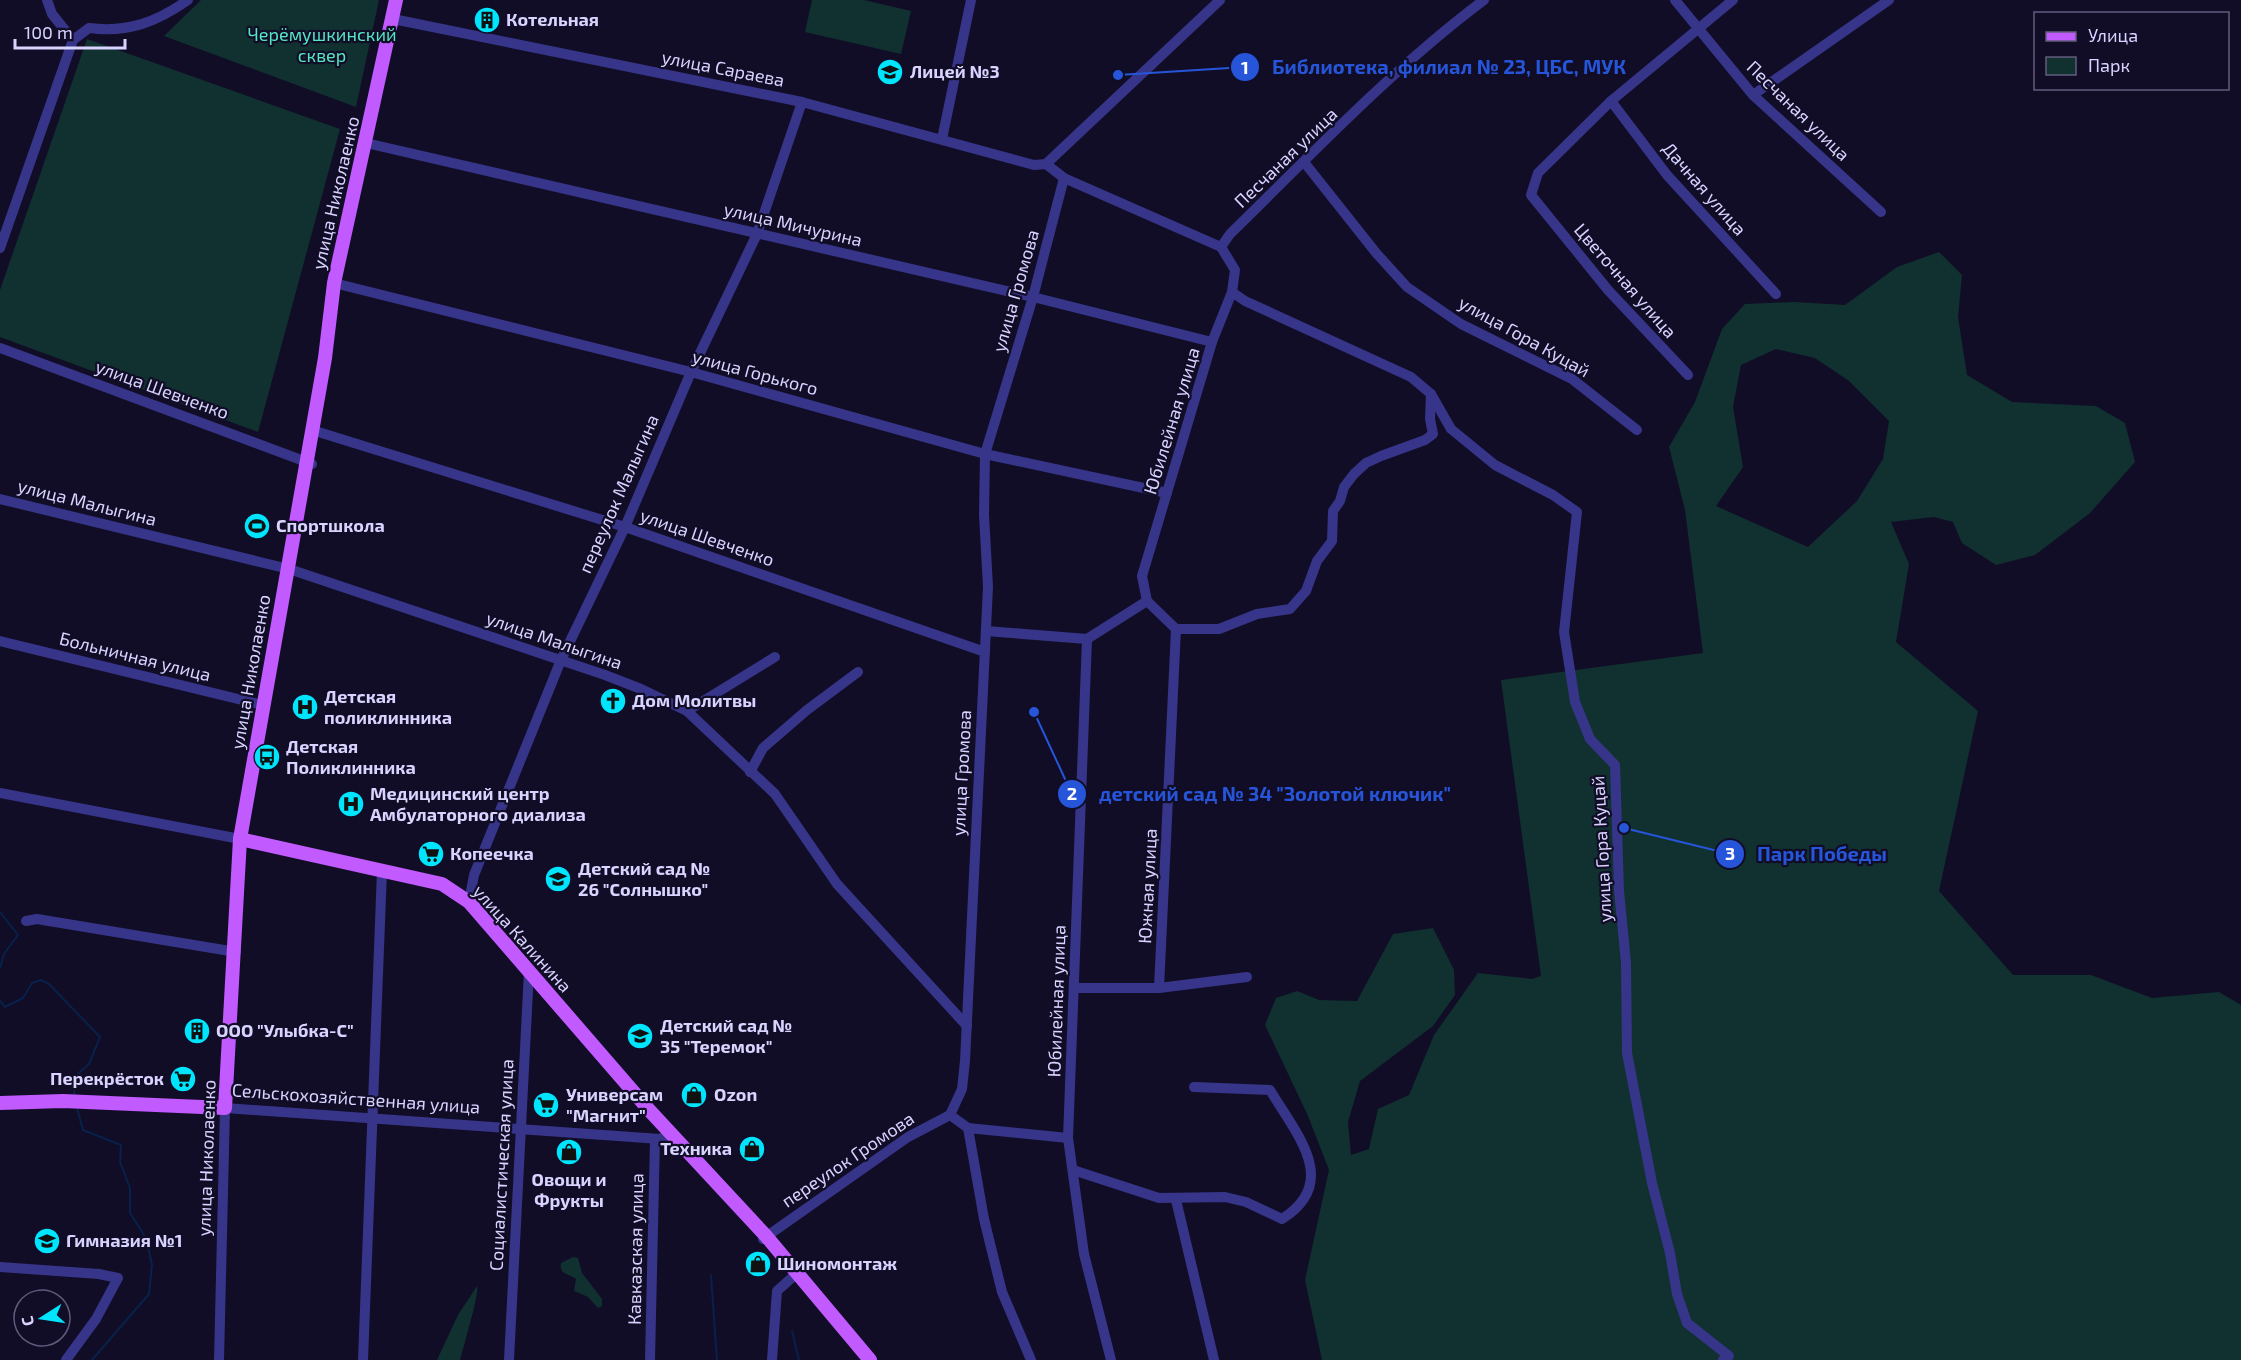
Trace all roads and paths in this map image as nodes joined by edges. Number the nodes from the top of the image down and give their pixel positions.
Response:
1 (47, 0) edge
2 (188, 0) edge
3 (396, 0) edge
4 (402, 0) edge
5 (971, 0) edge
6 (1220, 0) edge
7 (1484, 0) edge
8 (1675, 0) edge
9 (1733, 0) edge
10 (1889, 0) edge
11 (395, 22) junction
12 (1698, 28) junction
13 (73, 40) junction
14 (1753, 95) junction
15 (1611, 101) junction
16 (802, 102) junction
17 (942, 139) junction
18 (368, 144) junction
19 (1304, 162) junction
20 (1046, 164) junction
21 (1064, 178) junction
22 (1881, 212) dead end
23 (757, 234) junction
24 (1217, 245) junction
25 (0, 248) edge
26 (338, 284) junction
27 (1232, 292) junction
28 (1776, 294) dead end
29 (1033, 297) junction
30 (1212, 342) junction
31 (0, 348) edge
32 (691, 372) junction
33 (1688, 375) dead end
34 (1431, 394) junction
35 (1637, 430) dead end
36 (315, 431) junction
37 (985, 454) junction
38 (310, 464) junction
39 (1167, 493) junction
40 (0, 500) edge
41 (625, 527) junction
42 (291, 570) junction
43 (1147, 601) junction
44 (1176, 629) junction
45 (986, 631) junction
46 (1087, 639) junction
47 (0, 641) edge
48 (985, 652) junction
49 (775, 657) dead end
50 (561, 660) junction
51 (858, 672) dead end
52 (263, 705) junction
53 (687, 711) junction
54 (750, 772) junction
55 (0, 793) edge
56 (239, 843) junction
57 (382, 872) junction
58 (469, 902) junction
59 (26, 921) dead end
60 (236, 952) junction
61 (529, 974) junction
62 (1247, 977) dead end
63 (1074, 988) junction
64 (1160, 988) junction
65 (967, 1026) junction
66 (1194, 1087) dead end
67 (0, 1103) edge
68 (225, 1108) junction
69 (950, 1115) junction
70 (373, 1117) junction
71 (968, 1128) junction
72 (520, 1129) junction
73 (665, 1136) junction
74 (1068, 1138) junction
75 (1073, 1170) junction
76 (1176, 1200) junction
77 (764, 1238) junction
78 (0, 1268) edge
79 (794, 1275) junction
80 (66, 1360) edge
81 (219, 1360) edge
82 (363, 1360) edge
83 (509, 1360) edge
84 (651, 1360) edge
85 (772, 1360) edge
86 (866, 1360) edge
87 (870, 1360) edge
88 (1031, 1360) edge
89 (1111, 1360) edge
90 (1214, 1360) edge
91 (1723, 1360) edge

1 - 13 street
2 - 13 street
3 - 11 main road, улица Николаенко
4 - 11 main road, улица Николаенко
5 - 17 street
6 - 20 street
7 - 19 street, Песчаная улица
8 - 12 street, Песчаная улица
9 - 12 street
10 - 14 street
11 - 16 street, улица Сараева
11 - 18 main road, улица Николаенко
12 - 14 street, Песчаная улица
12 - 15 street
13 - 25 street
14 - 22 street, Песчаная улица
15 - 28 street, Дачная улица
15 - 33 street, Цветочная улица
16 - 17 street, улица Сараева
16 - 23 street, переулок Малыгина
17 - 20 street, улица Сараева
18 - 23 street, улица Мичурина
18 - 26 main road, улица Николаенко
19 - 24 street, Песчаная улица
19 - 35 street, улица Гора Куцай
20 - 21 street
21 - 24 street
21 - 29 street, улица Громова
23 - 29 street, улица Мичурина
23 - 32 street, переулок Малыгина
24 - 27 street, Юбилейная улица
26 - 32 street, улица Горького
26 - 36 main road, улица Николаенко
27 - 30 street, Юбилейная улица
27 - 34 street, улица Гора Куцай
29 - 30 street, улица Мичурина
29 - 37 street, улица Громова
30 - 39 street, Юбилейная улица
31 - 38 street, улица Шевченко
32 - 37 street, улица Горького
32 - 41 street, переулок Малыгина
34 - 44 street
34 - 91 street, улица Гора Куцай
36 - 38 main road, улица Николаенко
36 - 41 street, улица Шевченко
37 - 39 street, улица Горького
37 - 45 street, улица Громова
38 - 42 main road, улица Николаенко
39 - 43 street, Юбилейная улица
40 - 42 street, улица Малыгина
41 - 48 street, улица Шевченко
41 - 50 street, переулок Малыгина
42 - 50 street, улица Малыгина
42 - 52 main road, улица Николаенко
42 - 56 main road, улица Николаенко
43 - 44 street
43 - 46 street
44 - 64 street, Южная улица
45 - 46 street
45 - 48 street, улица Громова
46 - 63 street, Юбилейная улица
47 - 52 street, Больничная улица
48 - 65 street, улица Громова
49 - 53 street
50 - 53 street, улица Малыгина
50 - 58 street, переулок Малыгина
51 - 54 street
52 - 56 main road, улица Николаенко
53 - 54 street, улица Малыгина
54 - 65 street, улица Малыгина
55 - 56 street, улица Калинина
56 - 57 main road, улица Калинина
56 - 60 main road, улица Николаенко
57 - 58 main road, улица Калинина
57 - 61 main road
57 - 70 street
58 - 61 main road, улица Калинина
59 - 60 street
60 - 68 main road, улица Николаенко
61 - 72 street, Социалистическая улица
61 - 73 main road, улица Калинина
62 - 64 street
63 - 64 street
63 - 74 street, Юбилейная улица
65 - 69 street, улица Громова
66 - 76 street
67 - 68 main road, Сельскохозяйственная улица
68 - 70 street, Сельскохозяйственная улица
68 - 81 street, улица Николаенко
69 - 71 street
69 - 77 street, переулок Громова
70 - 72 street, Сельскохозяйственная улица
70 - 82 street
71 - 74 street
71 - 88 street
72 - 73 street, Сельскохозяйственная улица
72 - 83 street, Социалистическая улица
73 - 77 main road, улица Калинина
73 - 84 street, Кавказская улица
74 - 75 street, Юбилейная улица
75 - 76 street
75 - 89 street, Юбилейная улица
76 - 90 street
77 - 79 main road, улица Калинина
78 - 80 street
79 - 85 street
79 - 86 main road
79 - 87 main road, улица Калинина

